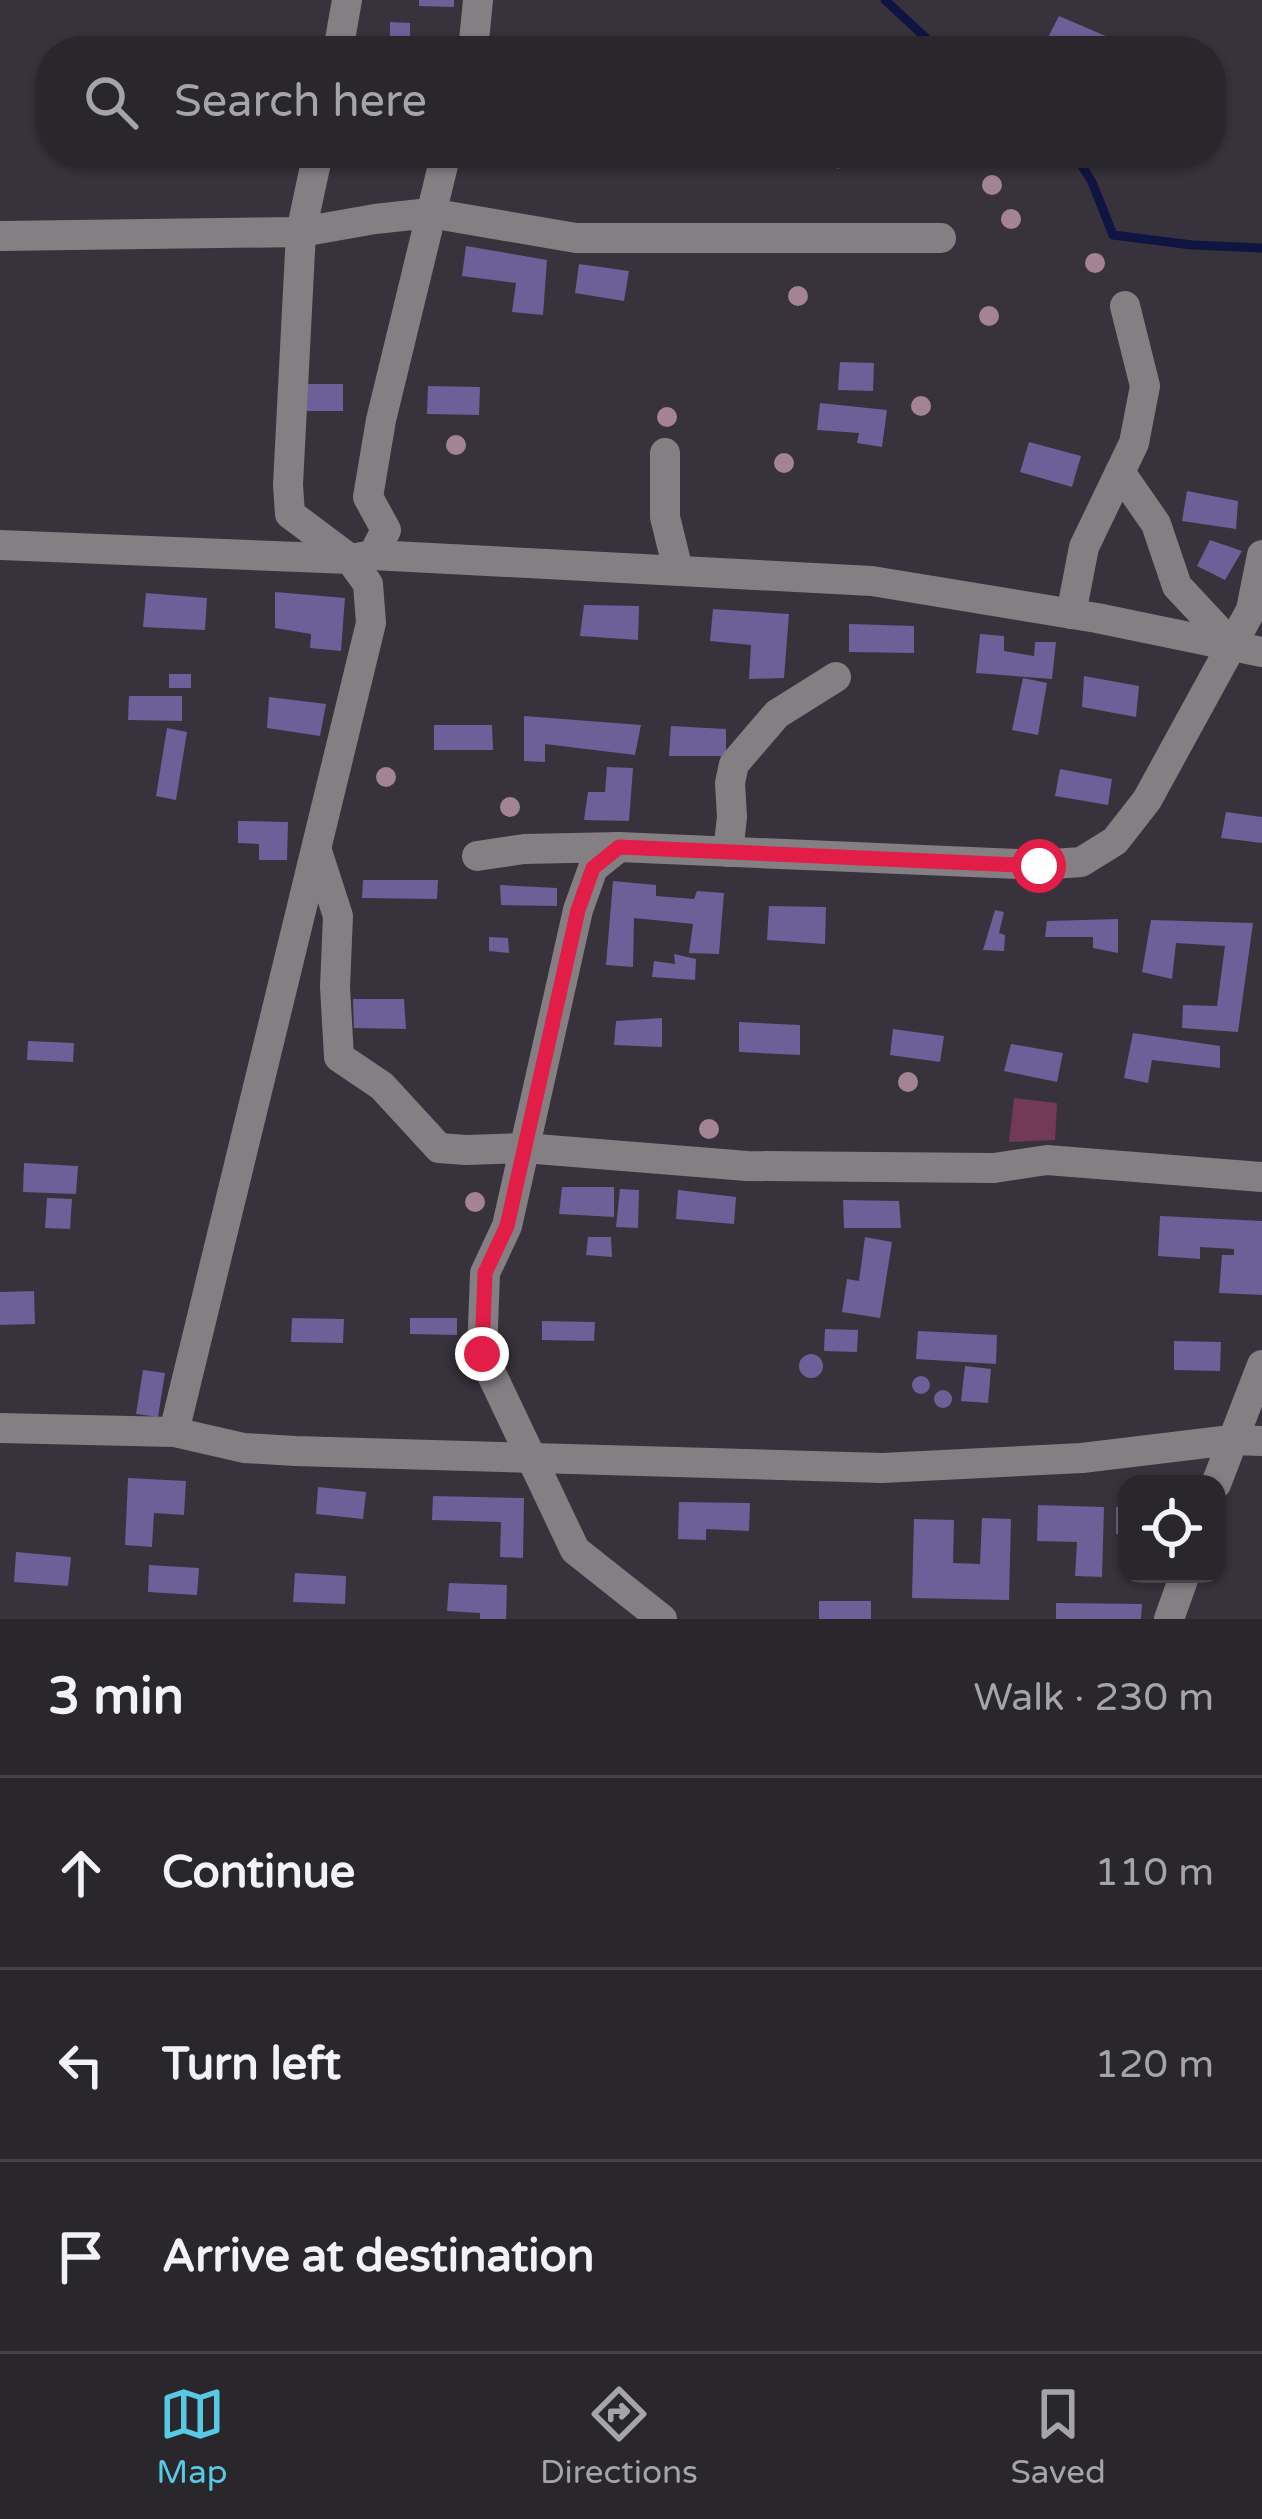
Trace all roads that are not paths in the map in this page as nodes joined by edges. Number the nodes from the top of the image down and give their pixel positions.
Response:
1 (347, 0) edge
2 (478, 0) edge
3 (341, 36) edge
4 (474, 36) edge
5 (315, 168) edge
6 (442, 168) edge
7 (430, 213) junction
8 (301, 232) junction
9 (0, 236) edge
10 (941, 238) dead end
11 (1125, 306) dead end
12 (665, 454) dead end
13 (1120, 472) junction
14 (0, 544) edge
15 (1262, 555) edge
16 (361, 557) junction
17 (678, 570) junction
18 (1071, 614) junction
19 (1247, 649) edge
20 (836, 677) dead end
21 (619, 847) junction
22 (317, 851) junction
23 (728, 852) junction
24 (477, 856) dead end
25 (524, 1148) junction
26 (1262, 1177) edge
27 (1262, 1365) edge
28 (0, 1428) edge
29 (174, 1432) junction
30 (1247, 1440) edge
31 (530, 1458) junction
32 (1222, 1475) edge
33 (1182, 1583) edge
34 (662, 1619) edge
35 (1169, 1619) edge

1 - 3 street
2 - 4 street
5 - 8 street
6 - 7 street
7 - 8 street
7 - 10 street
7 - 16 street
8 - 9 street
8 - 16 street
11 - 13 street
12 - 17 street
13 - 18 street
13 - 19 street
14 - 16 street
15 - 19 street
16 - 17 street
16 - 22 street
17 - 18 street
18 - 19 street
19 - 23 street
20 - 23 street
21 - 23 street
21 - 24 street
21 - 25 street
22 - 25 street
22 - 29 street
25 - 26 street
25 - 31 street
27 - 30 street
28 - 29 street
29 - 31 street
30 - 31 street
30 - 32 street
31 - 34 street
33 - 35 street

